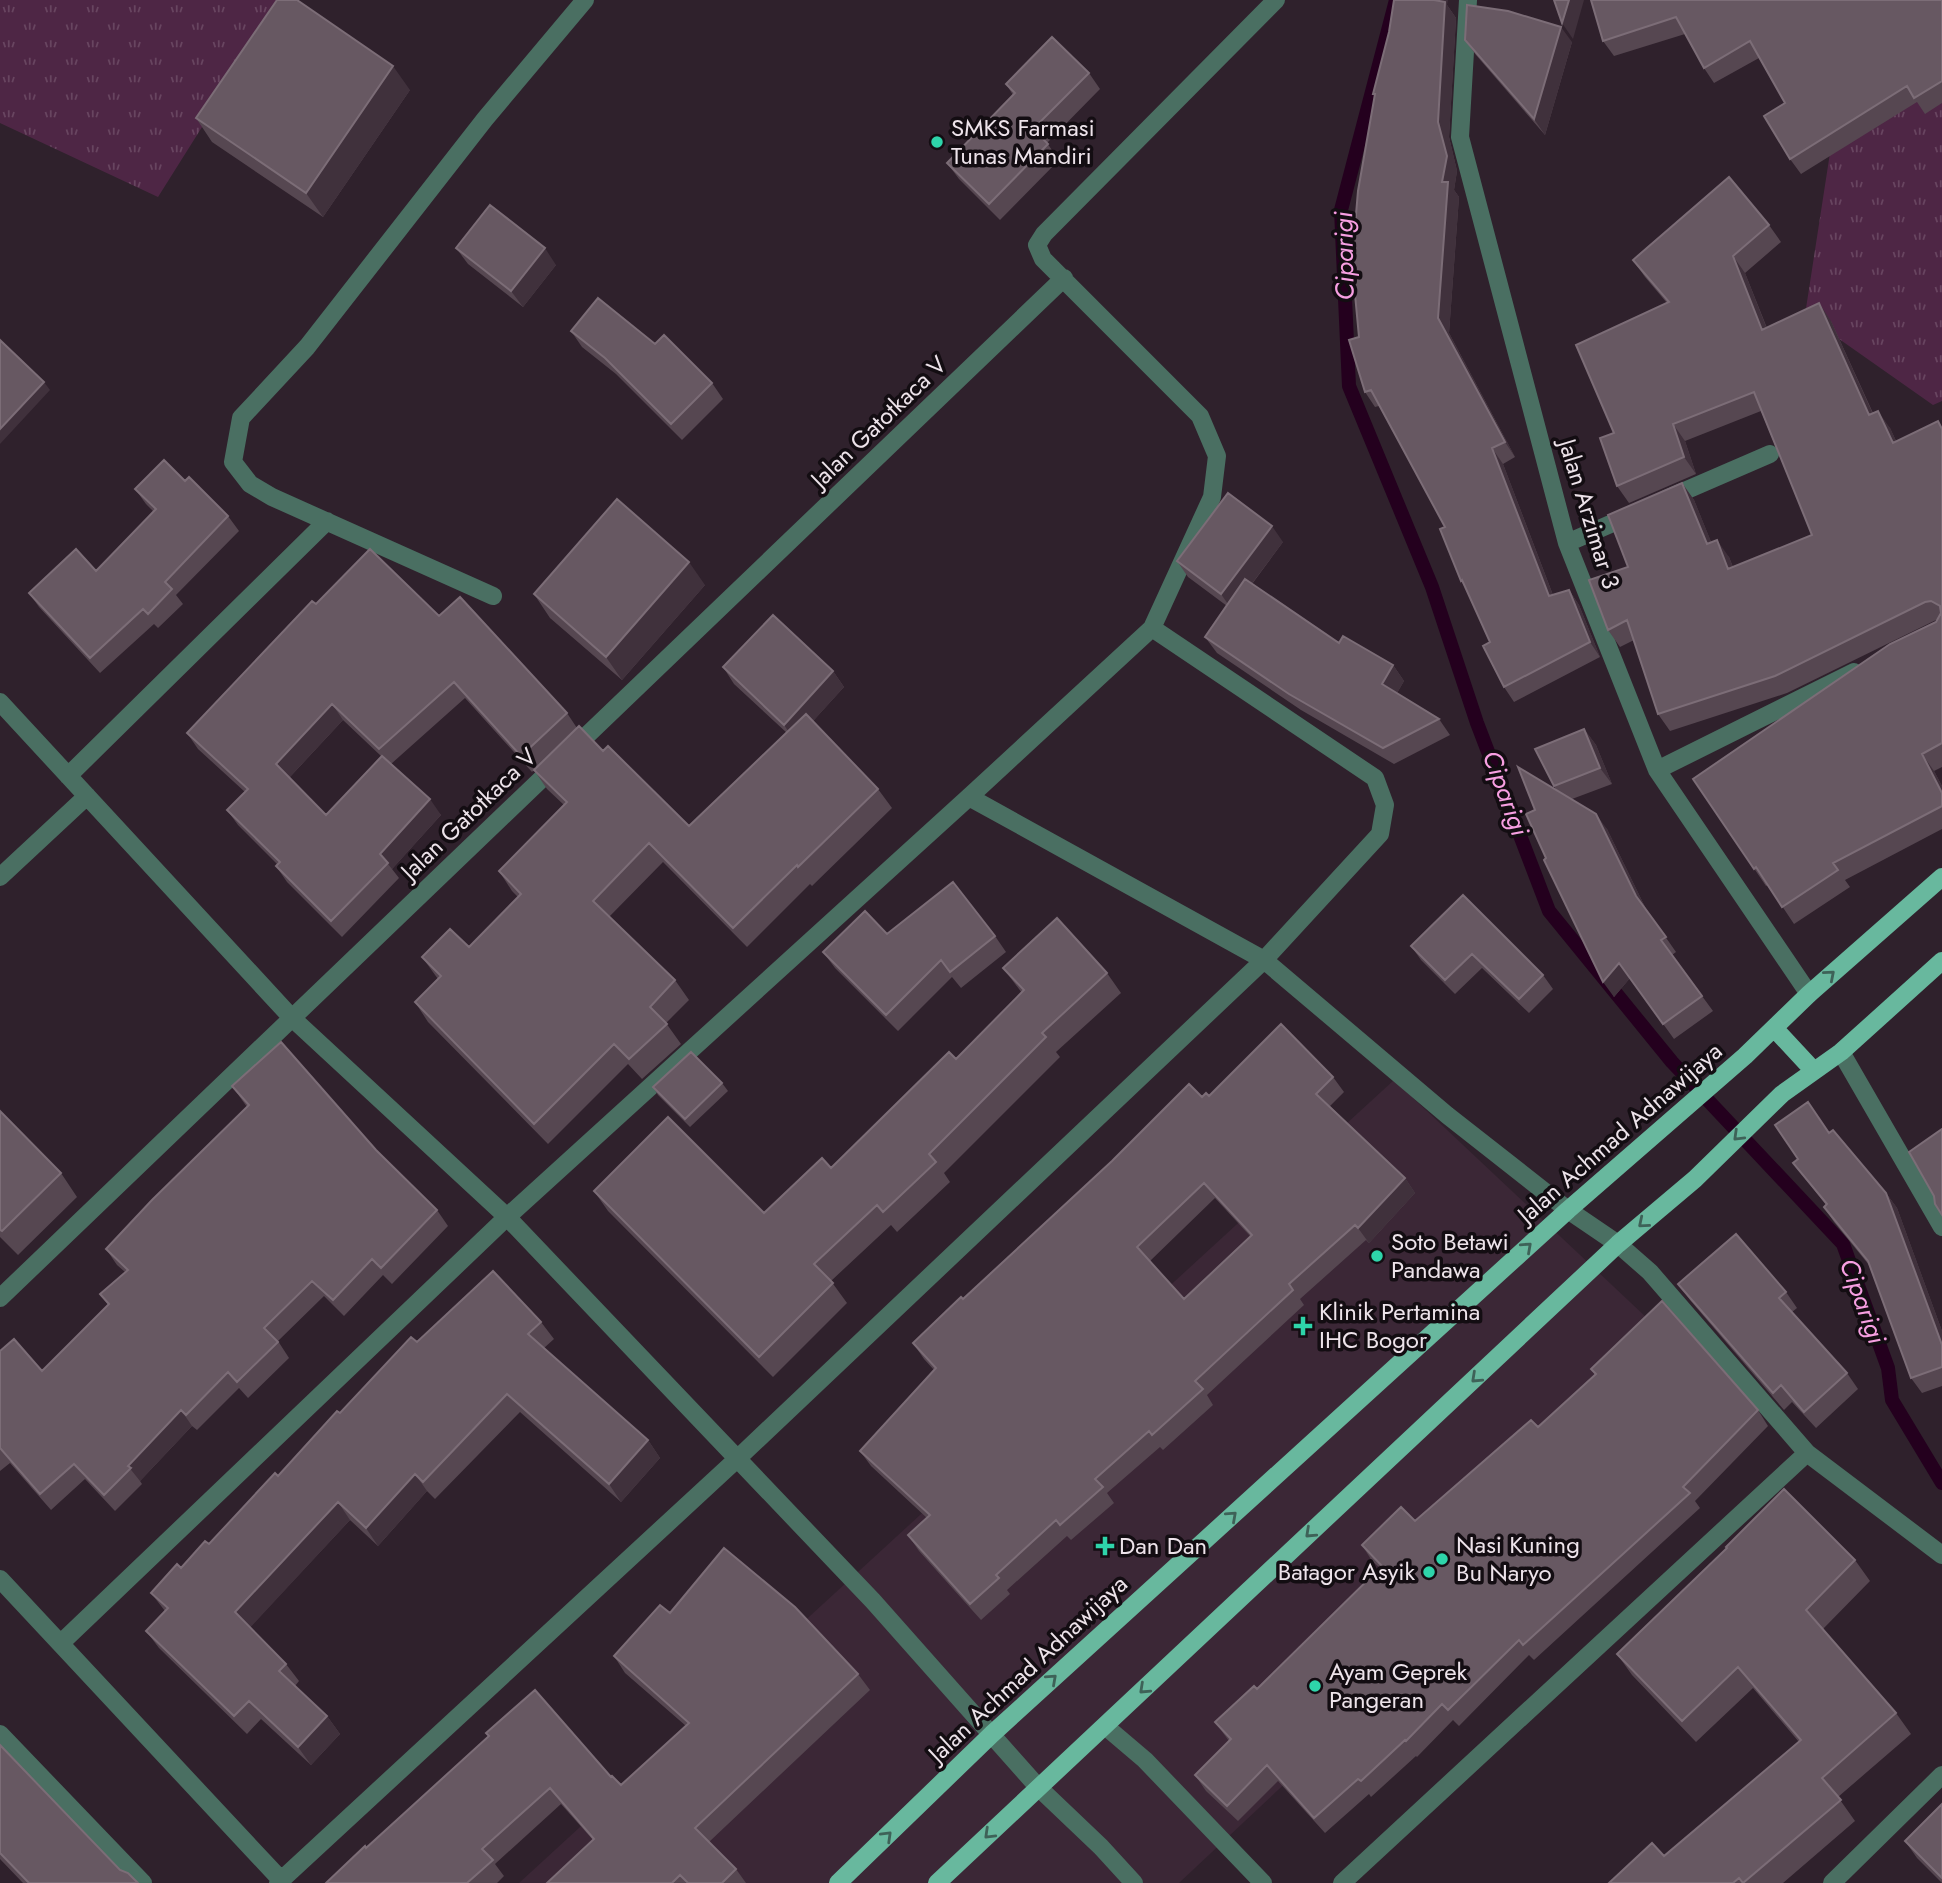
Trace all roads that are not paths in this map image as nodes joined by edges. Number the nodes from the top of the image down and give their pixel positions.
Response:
1 (585, 0) edge
2 (1276, 0) edge
3 (1468, 0) edge
4 (1064, 278) junction
5 (1770, 454) edge
6 (327, 521) junction
7 (1567, 543) junction
8 (493, 596) dead end
9 (1152, 628) junction
10 (1868, 666) edge
11 (0, 702) edge
12 (1657, 770) junction
13 (68, 776) junction
14 (87, 796) junction
15 (969, 797) junction
16 (0, 877) edge
17 (1942, 877) edge
18 (1264, 960) junction
19 (1942, 961) edge
20 (1809, 994) junction
21 (292, 1018) junction
22 (1774, 1028) junction
23 (1841, 1052) junction
24 (1814, 1071) junction
25 (1568, 1210) junction
26 (507, 1217) junction
27 (1942, 1227) edge
28 (1618, 1244) junction
29 (0, 1298) edge
30 (1807, 1453) junction
31 (737, 1459) junction
32 (1942, 1555) edge
33 (0, 1579) edge
34 (61, 1643) junction
35 (1105, 1726) junction
36 (0, 1734) edge
37 (992, 1734) junction
38 (1942, 1775) edge
39 (1038, 1787) junction
40 (1838, 1881) edge
41 (280, 1882) edge
42 (144, 1883) edge
43 (838, 1883) edge
44 (937, 1883) edge
45 (1134, 1883) edge
46 (1263, 1883) edge
47 (1342, 1883) edge

1 - 6 street
2 - 4 street
3 - 7 street, Jalan Arzimar 3
4 - 9 street
4 - 21 street, Jalan Gatotkaca V
5 - 7 street
6 - 8 street
6 - 13 street
7 - 12 street, Jalan Arzimar 3
9 - 15 street
9 - 18 street
10 - 12 street
11 - 13 street
12 - 20 street, Jalan Arzimar 3
13 - 14 street
14 - 16 street
14 - 21 street
15 - 18 street
15 - 26 street
20 -> 17 main road, Jalan Achmad Adnawijaya
18 - 25 street
18 - 31 street
19 - 23 main road
20 - 22 main road, Jalan Achmad Adnawijaya
21 - 26 street
21 - 29 street, Jalan Gatotkaca V
22 - 24 main road
22 - 25 main road, Jalan Achmad Adnawijaya
23 - 24 main road
23 - 27 street
24 -> 28 main road
25 - 28 street
37 -> 25 main road, Jalan Achmad Adnawijaya
26 - 31 street
26 - 34 street
28 - 30 street
28 -> 35 main road
30 - 32 street
30 - 47 street
31 - 37 street
31 - 41 street
33 - 34 street
34 - 41 street
35 - 39 main road
35 - 46 street
36 - 42 street
37 - 39 street
43 -> 37 main road, Jalan Achmad Adnawijaya
38 - 40 street
39 -> 44 main road
39 - 45 street

